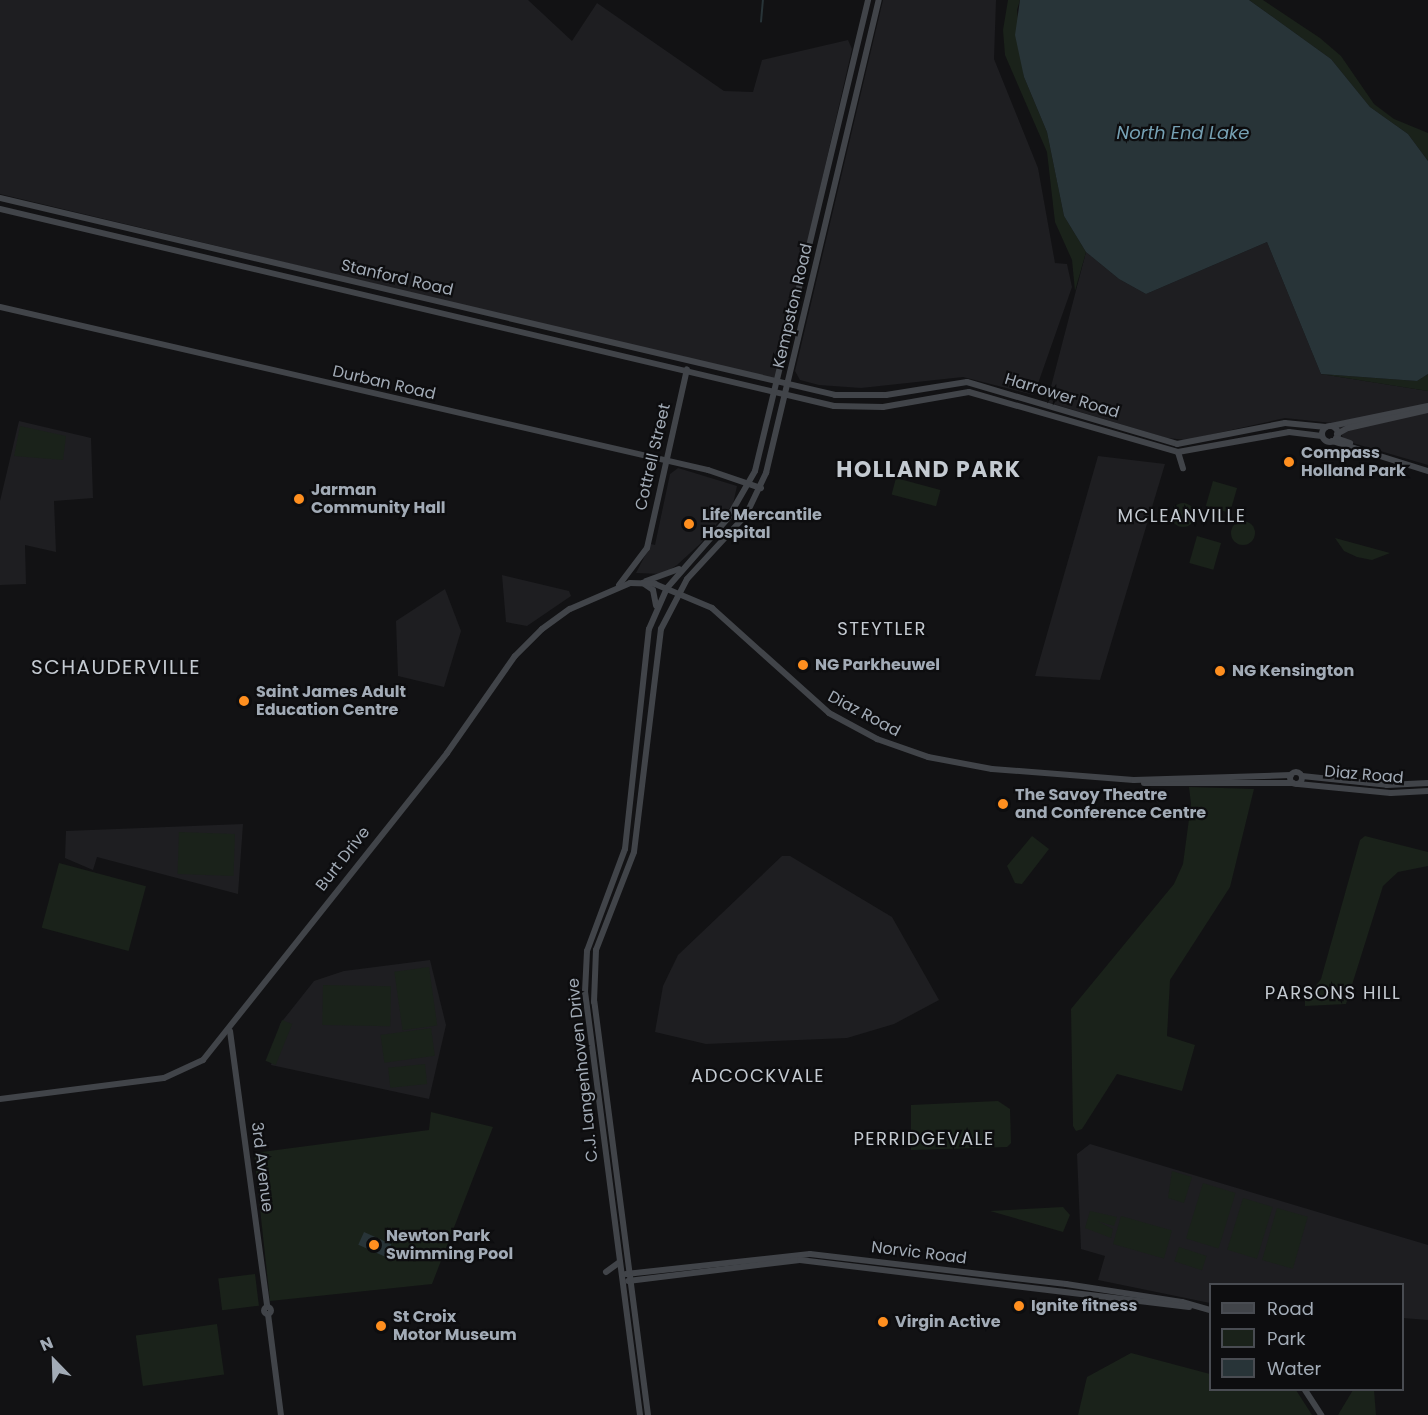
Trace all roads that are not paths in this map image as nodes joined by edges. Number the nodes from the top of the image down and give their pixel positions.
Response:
1 (868, 0) edge
2 (879, 0) edge
3 (0, 198) edge
4 (0, 209) edge
5 (0, 307) edge
6 (689, 362) junction
7 (687, 371) junction
8 (778, 382) junction
9 (788, 384) junction
10 (776, 393) junction
11 (786, 395) junction
12 (818, 403) junction
13 (783, 406) junction
14 (1428, 406) edge
15 (1428, 410) edge
16 (1097, 421) junction
17 (1328, 427) junction
18 (1094, 429) junction
19 (1345, 429) junction
20 (1322, 436) junction
21 (1335, 438) junction
22 (1344, 441) junction
23 (1178, 452) junction
24 (666, 462) junction
25 (1184, 468) dead end
26 (1428, 469) edge
27 (749, 484) junction
28 (760, 488) junction
29 (688, 562) junction
30 (687, 579) junction
31 (643, 582) junction
32 (617, 588) junction
33 (667, 588) junction
34 (678, 592) junction
35 (692, 598) junction
36 (651, 623) junction
37 (1292, 772) junction
38 (1040, 774) junction
39 (1302, 776) junction
40 (1295, 783) junction
41 (1428, 783) edge
42 (1428, 791) edge
43 (230, 1031) junction
44 (0, 1099) edge
45 (620, 1262) junction
46 (606, 1272) dead end
47 (622, 1274) junction
48 (630, 1277) junction
49 (623, 1282) junction
50 (1209, 1310) edge
51 (1306, 1391) edge
52 (281, 1415) edge
53 (640, 1415) edge
54 (648, 1415) edge
55 (1321, 1415) edge

1 - 8 main road, Kempston Road
2 - 9 main road, Kempston Road
3 - 6 main road, Stanford Road
4 - 7 main road, Stanford Road
5 - 24 main road, Durban Road
6 - 7 main road, Cottrell Street
6 - 8 main road, Stanford Road
7 - 10 main road, Stanford Road
7 - 24 main road, Cottrell Street
8 - 9 main road, Stanford Road
8 - 10 main road, Kempston Road
9 - 11 main road, Kempston Road
9 - 16 main road, Harrower Road
10 - 11 main road, Stanford Road
10 - 27 main road, Kempston Road
11 - 12 main road, Harrower Road
11 - 13 main road, Kempston Road
12 - 13 main road
12 - 18 main road, Harrower Road
13 - 28 main road, Kempston Road
14 - 17 main road, Harrower Road
15 - 19 main road
16 - 17 main road, Harrower Road
16 - 18 main road
17 - 20 main road
17 - 21 main road
18 - 23 main road, Harrower Road
19 - 21 main road
19 - 22 main road
20 - 21 main road, Harrower Road
20 - 23 main road, Harrower Road
21 - 22 main road
21 - 26 main road
22 - 26 main road
23 - 25 main road
24 - 27 main road, Durban Road
24 - 32 main road, Cottrell Street
27 - 28 main road, Durban Road
27 - 29 main road, Kempston Road
28 - 30 main road, Kempston Road
29 - 31 main road
29 - 33 main road, Kempston Road
30 - 34 main road, Kempston Road
30 - 35 main road
31 - 32 main road, Burt Drive
31 - 33 main road, Burt Drive
31 - 36 main road
32 - 43 main road, Burt Drive
33 - 34 main road, Burt Drive
33 - 36 main road, C.J. Langenhoven Drive
34 - 35 main road, Diaz Road
34 - 48 main road, C.J. Langenhoven Drive
35 - 38 main road, Diaz Road
36 - 45 main road, C.J. Langenhoven Drive
37 - 38 main road, Diaz Road
37 - 39 main road, Diaz Road
37 - 40 main road
38 - 40 main road, Diaz Road
39 - 40 main road
39 - 41 main road, Diaz Road
40 - 42 main road, Diaz Road
43 - 44 main road, Burt Drive
43 - 52 main road, 3rd Avenue
45 - 46 main road
45 - 47 main road, C.J. Langenhoven Drive
47 - 48 main road, Norvic Road
47 - 49 main road, C.J. Langenhoven Drive
48 - 49 main road, Norvic Road
48 - 50 main road, Norvic Road
48 - 54 main road, C.J. Langenhoven Drive
49 - 53 main road, C.J. Langenhoven Drive
51 - 55 main road

